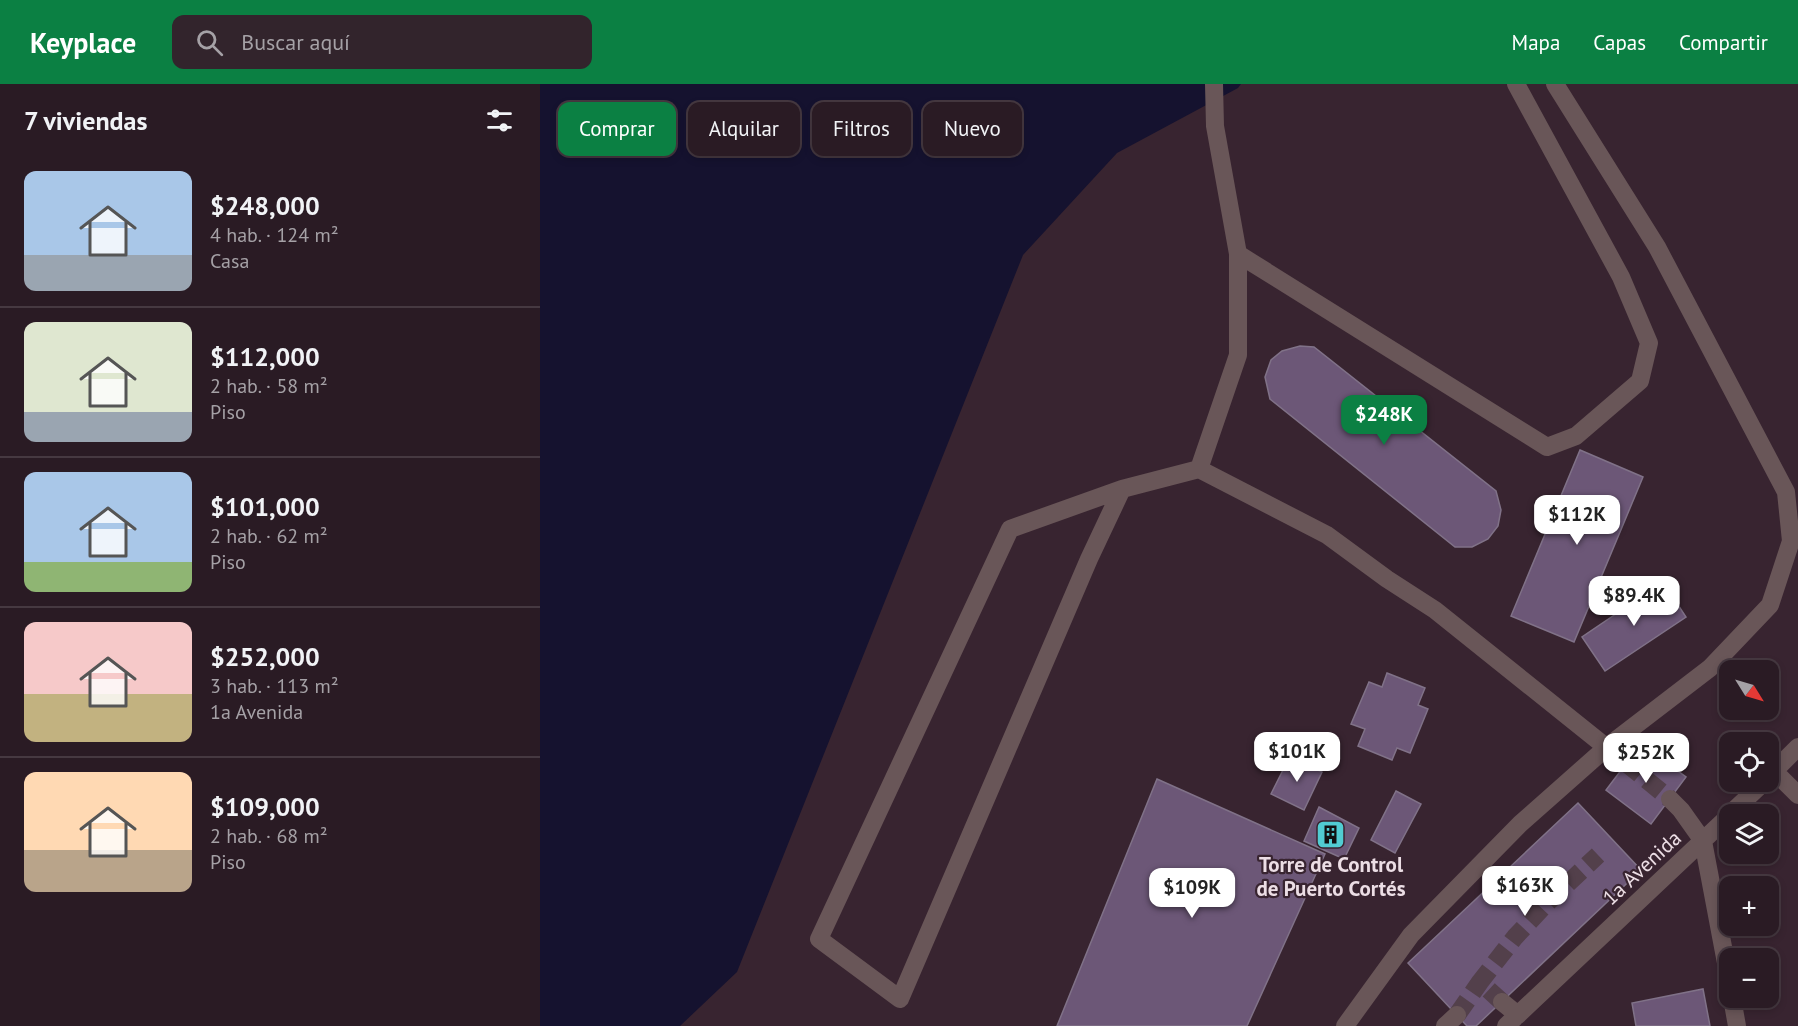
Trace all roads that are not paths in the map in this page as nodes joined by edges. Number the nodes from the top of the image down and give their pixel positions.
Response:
1 (1214, 84) edge
2 (1516, 84) edge
3 (1555, 84) edge
4 (1238, 254) junction
5 (1199, 469) junction
6 (1122, 489) junction
7 (1607, 747) junction
8 (1798, 747) edge
9 (1626, 763) tunnel mouth
10 (1779, 766) edge
11 (1779, 783) edge
12 (1753, 792) edge
13 (1798, 795) edge
14 (1670, 799) tunnel mouth
15 (1741, 804) edge
16 (1719, 826) edge
17 (1703, 841) junction
18 (1723, 948) edge
19 (1502, 1002) tunnel mouth
20 (1734, 1008) edge
21 (1512, 1020) edge
22 (1346, 1026) edge
23 (1737, 1026) edge

1 - 4 street
2 - 4 street
3 - 7 street
4 - 5 street
5 - 6 street
5 - 7 street
6 - 6 street
7 - 9 street
7 - 22 street
8 - 10 street, 1a Avenida
11 - 13 street
12 - 15 street, 1a Avenida
14 - 17 street
16 - 17 street, 1a Avenida
17 - 18 street
17 - 21 street, 1a Avenida
19 - 21 street
20 - 23 street

